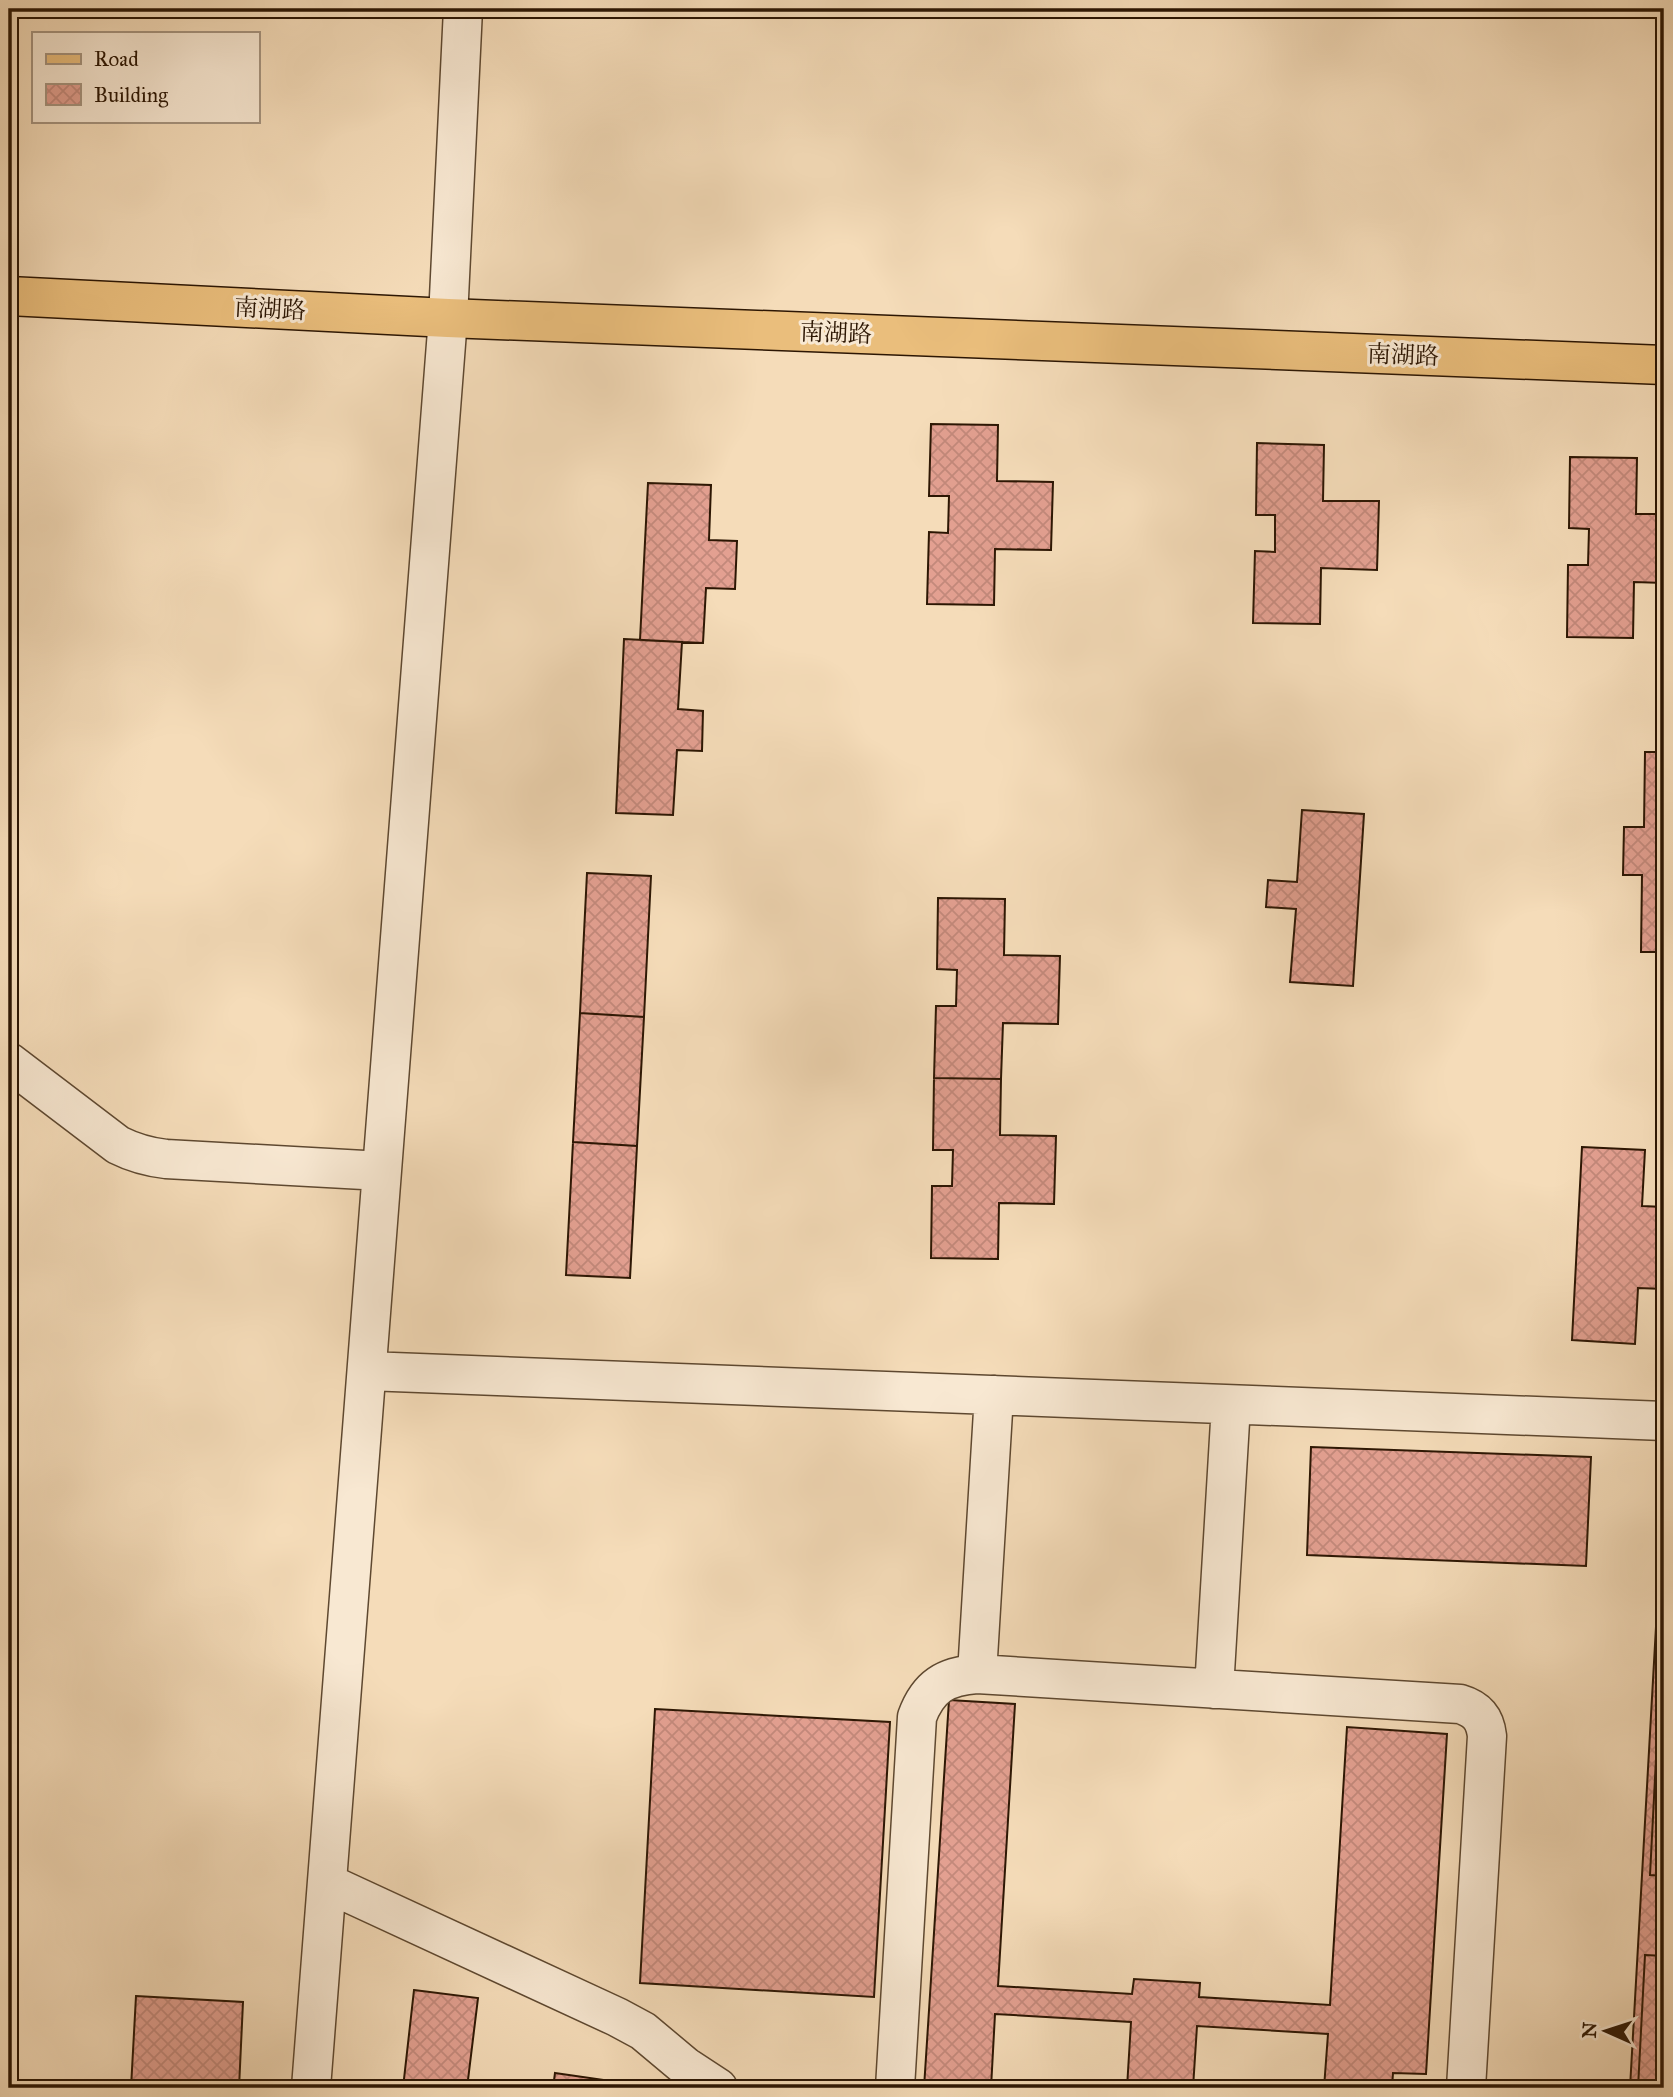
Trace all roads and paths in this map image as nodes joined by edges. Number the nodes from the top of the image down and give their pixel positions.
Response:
1 (463, 9) edge
2 (9, 296) edge
3 (448, 318) junction
4 (1664, 365) edge
5 (9, 1062) edge
6 (382, 1171) junction
7 (367, 1371) junction
8 (994, 1395) junction
9 (1231, 1405) junction
10 (1664, 1421) edge
11 (977, 1674) junction
12 (1214, 1689) junction
13 (327, 1883) junction
14 (311, 2088) edge
15 (718, 2088) edge
16 (895, 2088) edge
17 (1466, 2088) edge

1 - 3 street
2 - 3 main road, 南湖路
3 - 4 main road, 南湖路
3 - 6 street
5 - 6 street
6 - 7 street
7 - 8 street
7 - 13 street
8 - 9 street
8 - 11 street
9 - 10 street
9 - 12 street
11 - 12 street
11 - 16 street
12 - 17 street
13 - 14 street
13 - 15 street

